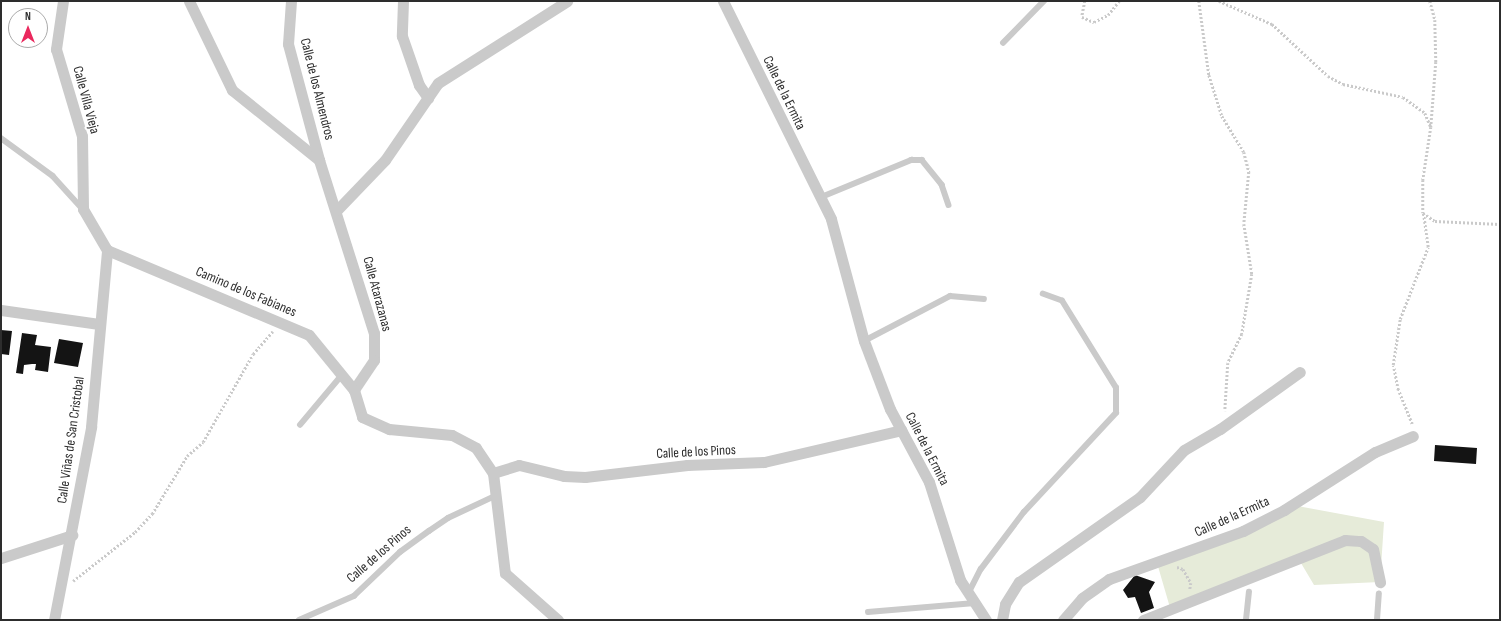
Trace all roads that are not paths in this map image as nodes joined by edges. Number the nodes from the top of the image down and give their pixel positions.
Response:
1 (63, 1) edge
2 (189, 1) edge
3 (291, 1) edge
4 (403, 1) edge
5 (567, 1) edge
6 (723, 1) edge
7 (1044, 1) edge
8 (1003, 43) dead end
9 (428, 98) junction
10 (1, 138) edge
11 (319, 160) junction
12 (819, 198) junction
13 (949, 205) dead end
14 (83, 209) junction
15 (337, 210) junction
16 (107, 250) junction
17 (1043, 294) dead end
18 (984, 299) dead end
19 (1, 310) edge
20 (99, 324) junction
21 (864, 341) junction
22 (1300, 372) dead end
23 (342, 374) junction
24 (354, 390) junction
25 (300, 426) dead end
26 (901, 430) junction
27 (1413, 436) road end
28 (494, 473) junction
29 (497, 495) junction
30 (72, 536) junction
31 (1, 558) edge
32 (1380, 582) dead end
33 (1249, 592) dead end
34 (1379, 594) dead end
35 (972, 599) junction
36 (868, 612) dead end
37 (54, 620) edge
38 (299, 620) edge
39 (558, 620) edge
40 (986, 620) edge
41 (1002, 620) edge
42 (1063, 620) edge
43 (1143, 620) edge
44 (1246, 620) edge
45 (1376, 620) edge

1 - 14 street, Calle Villa Vieja
2 - 11 street
3 - 11 street, Calle de los Almendros
4 - 9 street
5 - 9 street
6 - 12 street, Calle de la Ermita
7 - 8 lane
9 - 15 street
10 - 14 lane
11 - 15 street, Calle Atarazanas
12 - 13 lane
12 - 21 street, Calle de la Ermita
14 - 16 street, Calle Villa Vieja
15 - 24 street, Calle Atarazanas
16 - 20 street, Calle Viñas de San Cristobal
16 - 23 street, Camino de los Fabianes
17 - 35 lane
18 - 21 lane
19 - 20 street
20 - 30 street, Calle Viñas de San Cristobal
21 - 26 street, Calle de la Ermita
22 - 41 street
23 - 24 street, Camino de los Fabianes
23 - 25 lane
24 - 28 street
26 - 28 street, Calle de los Pinos
26 - 35 street, Calle de la Ermita
27 - 42 street, Calle de la Ermita
28 - 29 street
29 - 38 lane, Calle de los Pinos
29 - 39 street
30 - 31 street
30 - 37 street, Calle Viñas de San Cristobal
32 - 43 street
33 - 44 lane
34 - 45 lane
35 - 36 lane
35 - 40 street, Calle de la Ermita

